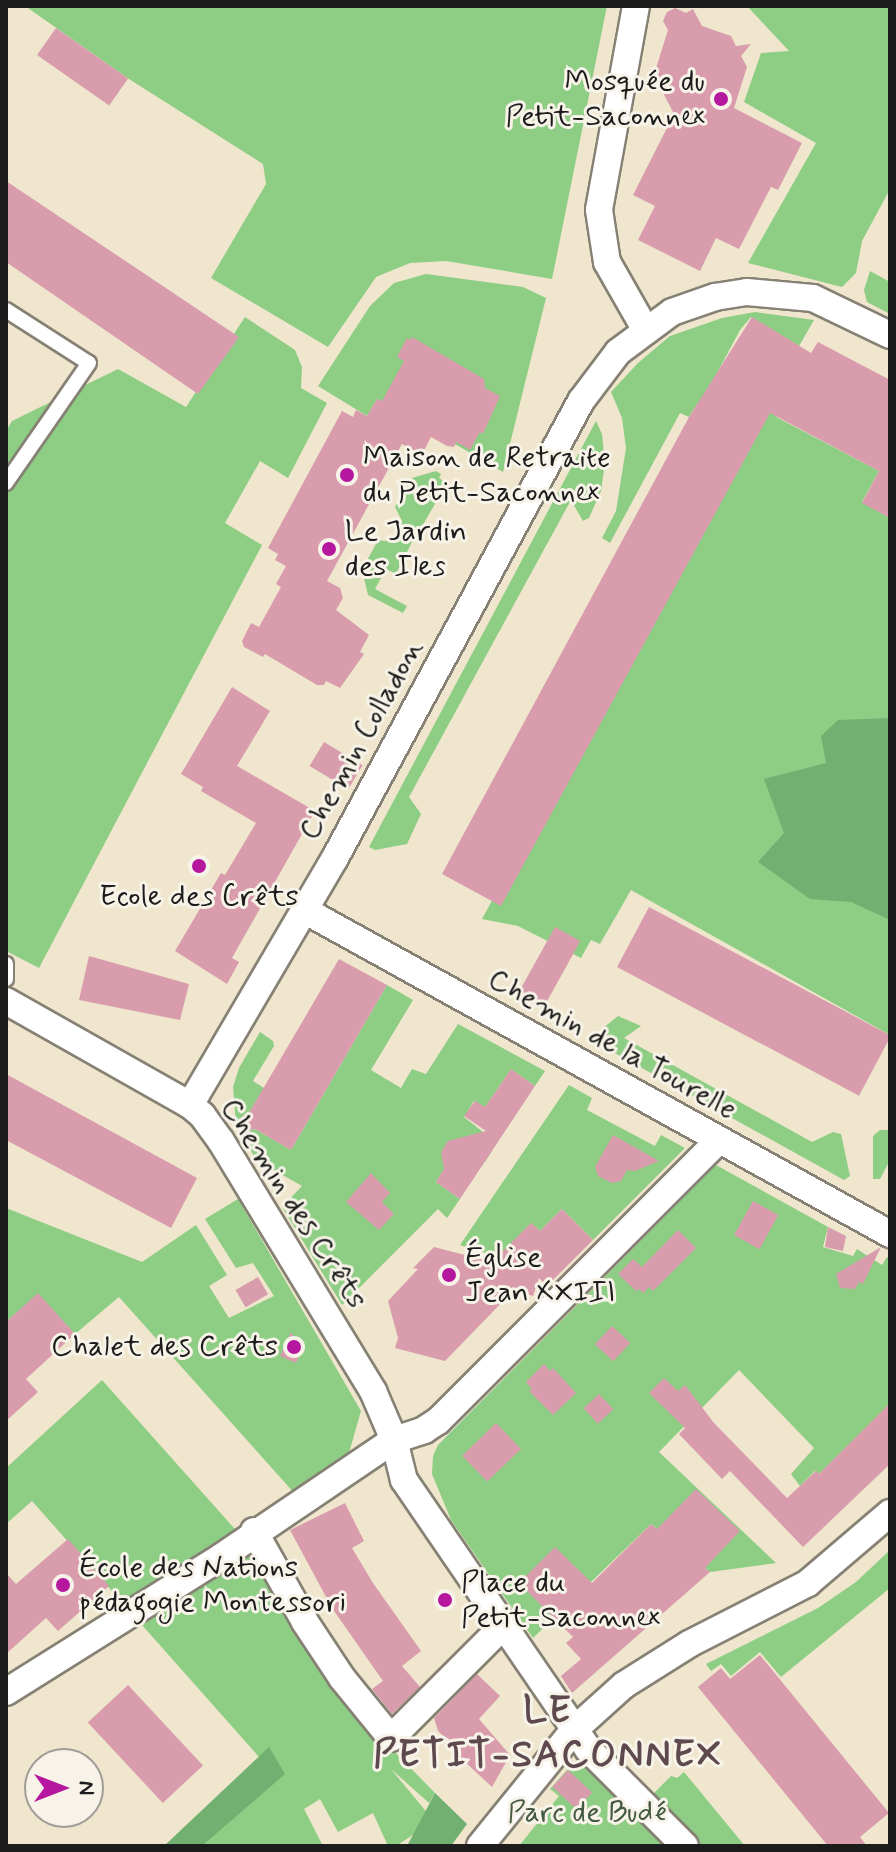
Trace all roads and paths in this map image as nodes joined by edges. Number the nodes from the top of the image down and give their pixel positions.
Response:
1 (636, 6) edge
2 (6, 310) edge
3 (645, 329) junction
4 (890, 335) edge
5 (6, 483) edge
6 (304, 910) junction
7 (6, 964) edge
8 (6, 979) edge
9 (6, 1001) edge
10 (190, 1105) junction
11 (719, 1140) junction
12 (890, 1234) edge
13 (394, 1440) junction
14 (890, 1513) edge
15 (254, 1531) junction
16 (504, 1625) junction
17 (6, 1692) edge
18 (574, 1730) junction
19 (480, 1846) edge
20 (685, 1846) edge

1 - 3 street
2 - 5 lane
3 - 4 street, Chemin Colladon
3 - 6 street, Chemin Colladon
6 - 10 street, Chemin Colladon
6 - 11 street, Chemin de la Tourelle
7 - 8 lane
9 - 10 street, Chemin des Crêts
10 - 13 street, Chemin des Crêts
11 - 12 street, Chemin de la Tourelle
11 - 13 street
13 - 15 street
13 - 16 street
14 - 18 street
15 - 16 street
15 - 17 street
16 - 18 street
18 - 19 street
18 - 20 street

